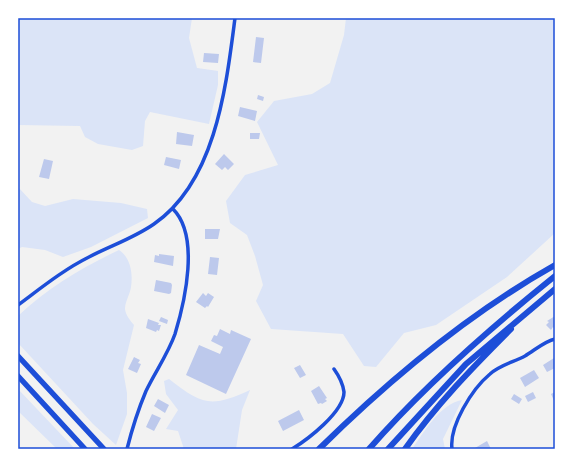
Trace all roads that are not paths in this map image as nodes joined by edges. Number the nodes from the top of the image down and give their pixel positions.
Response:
1 (235, 18) edge
2 (173, 209) junction
3 (555, 265) edge
4 (555, 276) edge
5 (555, 289) edge
6 (540, 300) junction
7 (18, 305) edge
8 (555, 339) edge
9 (18, 356) edge
10 (334, 369) dead end
11 (18, 376) edge
12 (85, 449) edge
13 (104, 449) edge
14 (127, 449) edge
15 (292, 449) edge
16 (319, 449) edge
17 (369, 449) edge
18 (388, 449) edge
19 (405, 449) edge
20 (452, 449) edge

1 - 2 street
2 - 7 street
2 - 14 street
3 - 16 highway
4 - 17 highway
5 - 6 highway
6 - 18 highway
6 - 19 highway
8 - 20 street
9 - 13 highway
10 - 15 street
11 - 12 highway

